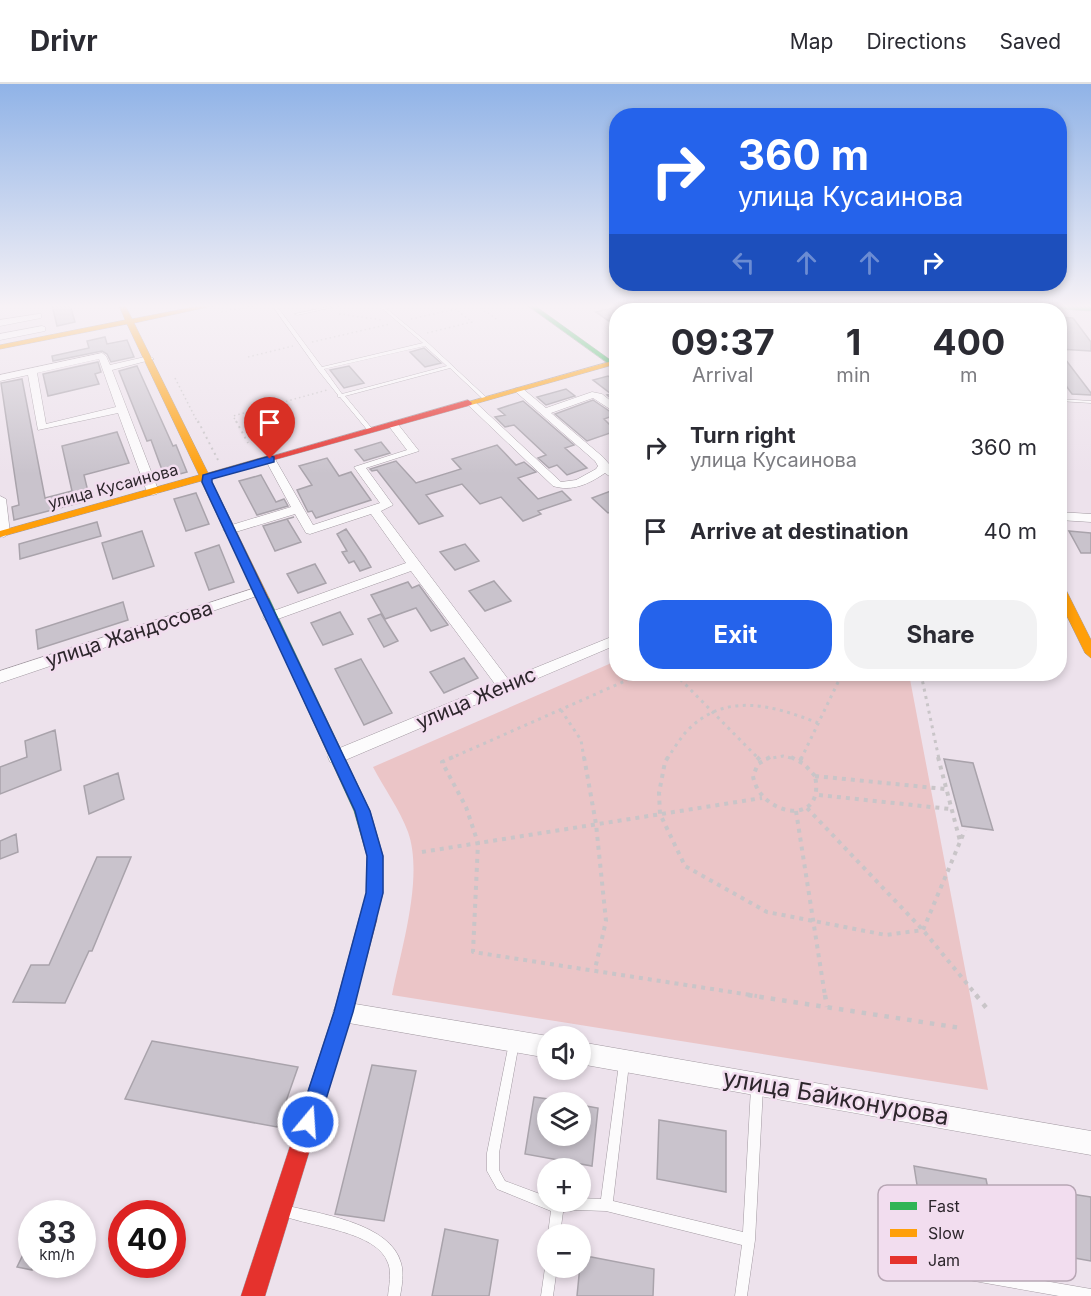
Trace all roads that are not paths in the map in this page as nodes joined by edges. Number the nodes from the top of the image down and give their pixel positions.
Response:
1 (76, 362) edge
2 (104, 362) edge
3 (137, 362) edge
4 (150, 362) edge
5 (316, 362) edge
6 (352, 362) edge
7 (444, 362) edge
8 (609, 366) edge
9 (449, 367) junction
10 (107, 368) junction
11 (321, 369) junction
12 (32, 371) junction
13 (0, 378) edge
14 (519, 390) junction
15 (340, 396) junction
16 (486, 399) junction
17 (1067, 400) edge
18 (1091, 402) edge
19 (471, 403) junction
20 (609, 404) edge
21 (122, 409) junction
22 (543, 411) junction
23 (393, 425) junction
24 (371, 431) junction
25 (270, 459) junction
26 (603, 466) junction
27 (609, 472) edge
28 (206, 477) junction
29 (153, 492) junction
30 (0, 499) edge
31 (298, 509) junction
32 (374, 509) junction
33 (1067, 516) edge
34 (1091, 518) edge
35 (229, 530) junction
36 (2, 534) edge
37 (414, 565) junction
38 (258, 591) junction
39 (1067, 604) edge
40 (270, 617) junction
41 (609, 643) edge
42 (1091, 653) edge
43 (0, 677) edge
44 (505, 686) junction
45 (336, 757) junction
46 (343, 1012) junction
47 (514, 1041) junction
48 (537, 1045) edge
49 (591, 1055) edge
50 (625, 1060) junction
51 (758, 1083) junction
52 (1091, 1143) edge
53 (537, 1199) edge
54 (591, 1204) edge
55 (606, 1205) junction
56 (280, 1210) junction
57 (749, 1240) junction
58 (550, 1278) edge
59 (1010, 1281) edge
60 (1091, 1295) edge
61 (253, 1296) edge
62 (394, 1296) edge
63 (548, 1296) edge
64 (741, 1296) edge

1 - 12 street
2 - 10 street
3 - 10 street
4 - 28 street
5 - 11 lane
6 - 11 lane
7 - 9 lane
8 - 14 street, улица Кусаинова
9 - 15 lane
9 - 16 lane
10 - 21 street
11 - 15 lane
12 - 13 street
12 - 21 street
14 - 16 street, улица Кусаинова
14 - 22 street
15 - 24 lane
16 - 19 street, улица Кусаинова
17 - 18 lane
19 - 23 street, улица Кусаинова
19 - 26 street
20 - 22 street
21 - 29 street
22 - 26 street
23 - 24 street, улица Кусаинова
23 - 32 street
24 - 25 street, улица Кусаинова
25 - 28 street, улица Кусаинова
25 - 31 street
26 - 27 street
28 - 29 street, улица Кусаинова
28 - 35 street
29 - 36 street, улица Кусаинова
30 - 36 street
31 - 32 street
31 - 35 street
32 - 37 street
33 - 34 street
35 - 38 street
37 - 40 street
37 - 44 street
38 - 40 street
38 - 43 street, улица Жандосова
39 - 42 street
40 - 45 street
41 - 44 street, улица Женис
44 - 45 street, улица Женис
45 - 46 street
46 - 47 street
46 - 56 street
47 - 48 street
47 - 53 lane
49 - 50 street, улица Байконурова
50 - 51 street, улица Байконурова
50 - 55 lane
51 - 52 street, улица Байконурова
51 - 57 lane
54 - 55 lane
55 - 57 lane
56 - 61 street
56 - 62 lane
57 - 64 lane
58 - 63 lane
59 - 60 lane

